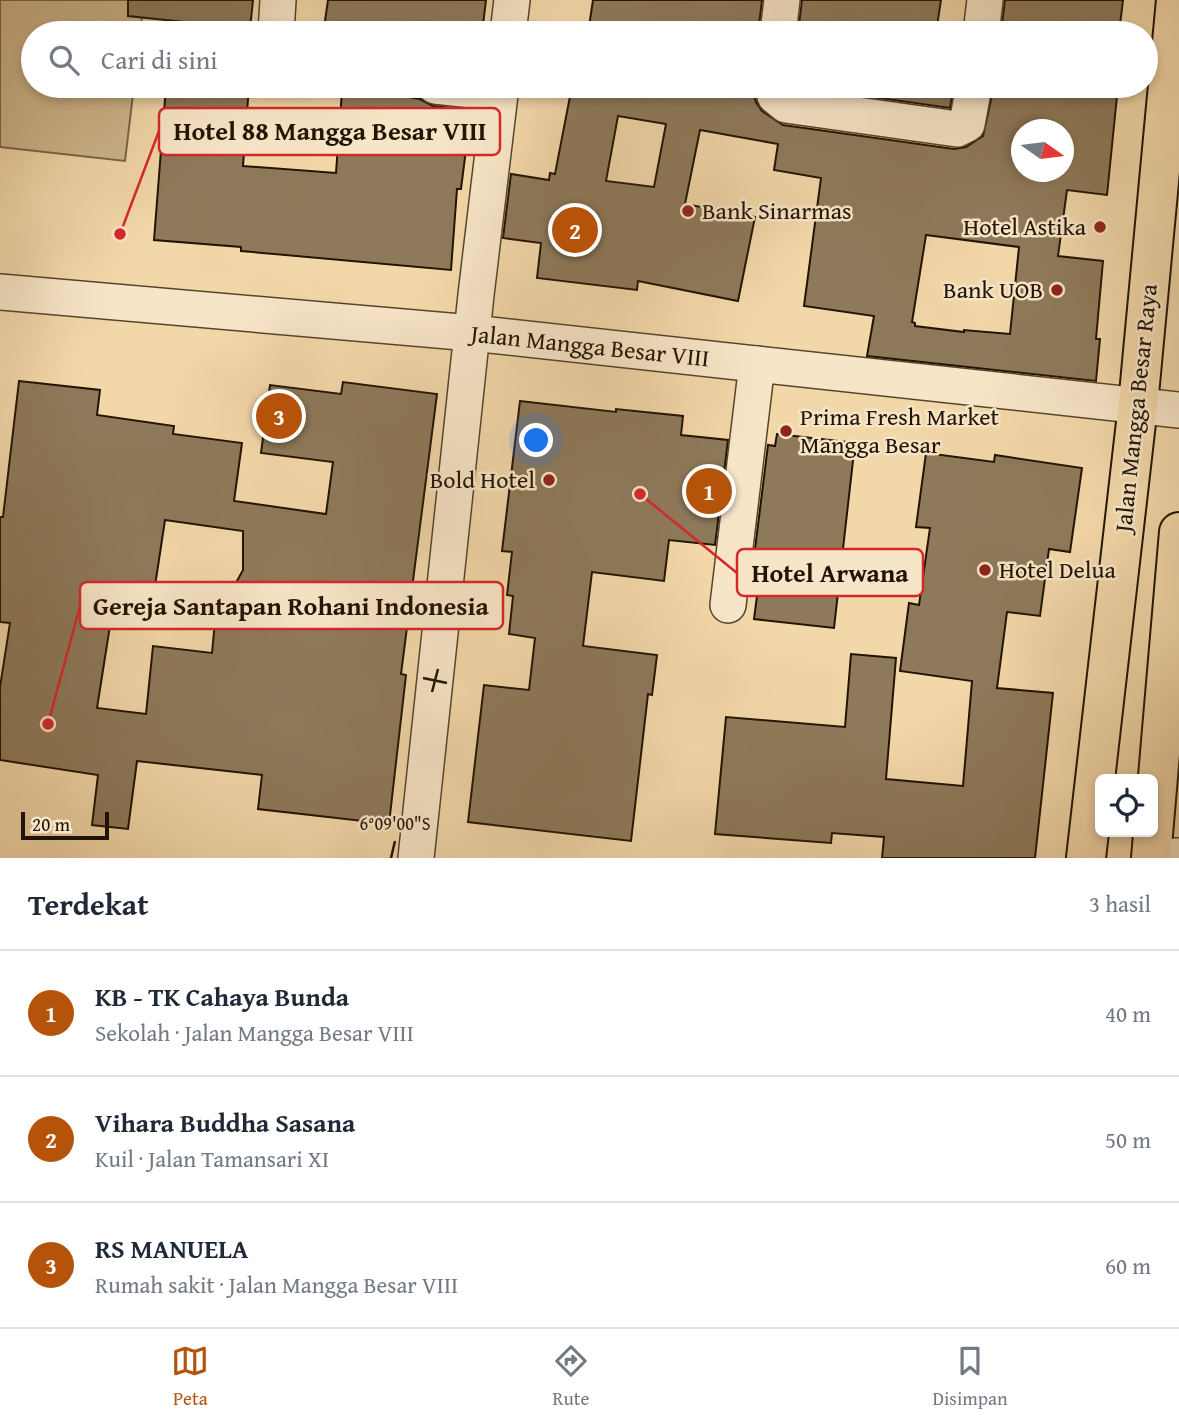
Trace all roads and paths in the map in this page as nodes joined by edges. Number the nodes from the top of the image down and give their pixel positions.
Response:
1 (278, 0) edge
2 (512, 0) edge
3 (782, 0) edge
4 (985, 0) edge
5 (1176, 0) edge
6 (277, 21) edge
7 (509, 21) edge
8 (779, 21) edge
9 (982, 21) edge
10 (500, 98) edge
11 (777, 98) edge
12 (972, 98) edge
13 (0, 292) edge
14 (472, 333) junction
15 (757, 364) junction
16 (1138, 405) junction
17 (1179, 411) edge
18 (1179, 532) edge
19 (728, 605) dead end
20 (1172, 692) edge
21 (1169, 857) edge
22 (416, 858) edge
23 (1086, 858) edge

1 - 6 street
2 - 7 street
3 - 8 street
4 - 9 street
5 - 16 main road, Jalan Mangga Besar Raya
10 - 14 street
11 - 12 street
13 - 14 street, Jalan Mangga Besar VIII
14 - 15 street, Jalan Mangga Besar VIII
14 - 22 street
15 - 16 street, Jalan Mangga Besar VIII
15 - 19 street
16 - 17 street, Jalan Mangga Besar VIII
16 - 23 main road, Jalan Mangga Besar Raya
18 - 20 main road
20 - 21 main road

